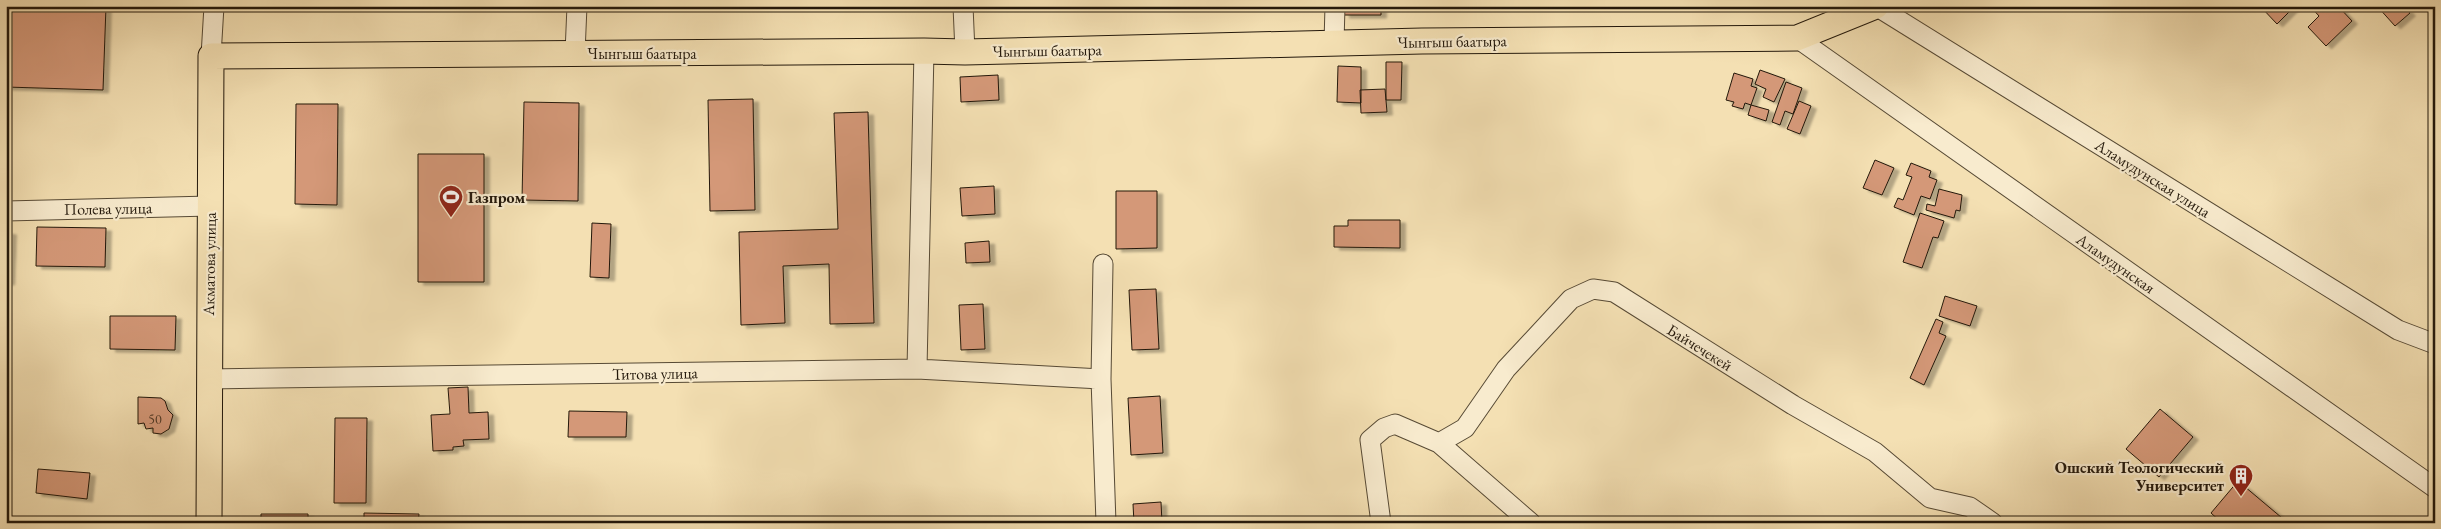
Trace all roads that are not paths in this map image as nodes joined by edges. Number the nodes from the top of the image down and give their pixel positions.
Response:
1 (214, 6) edge
2 (578, 6) edge
3 (964, 6) edge
4 (1335, 6) edge
5 (1876, 6) edge
6 (1797, 38) junction
7 (1334, 43) junction
8 (924, 50) junction
9 (965, 52) junction
10 (575, 53) junction
11 (210, 56) junction
12 (210, 206) junction
13 (6, 211) edge
14 (1103, 264) dead end
15 (2435, 344) edge
16 (917, 369) junction
17 (1101, 378) junction
18 (208, 379) junction
19 (1439, 443) junction
20 (2435, 488) edge
21 (209, 523) edge
22 (1106, 523) edge
23 (1381, 523) edge
24 (1531, 523) edge
25 (1993, 523) edge

1 - 11 street, Акматова улица
2 - 10 street
3 - 9 street
4 - 7 street
5 - 6 main road, Чынгыш баатыра
5 - 15 street, Аламудунская улица
6 - 7 main road, Чынгыш баатыра
6 - 20 street, Аламудунская
7 - 9 main road, Чынгыш баатыра
8 - 9 main road, Чынгыш баатыра
8 - 10 main road, Чынгыш баатыра
8 - 16 street
10 - 11 main road, Чынгыш баатыра
11 - 12 main road, Акматова улица
12 - 13 street, Полева улица
12 - 18 main road, Акматова улица
14 - 17 street
16 - 17 street, Титова улица
16 - 18 street, Титова улица
17 - 22 street
18 - 21 main road, Акматова улица
19 - 23 street
19 - 24 street
19 - 25 street, Байчечекей

